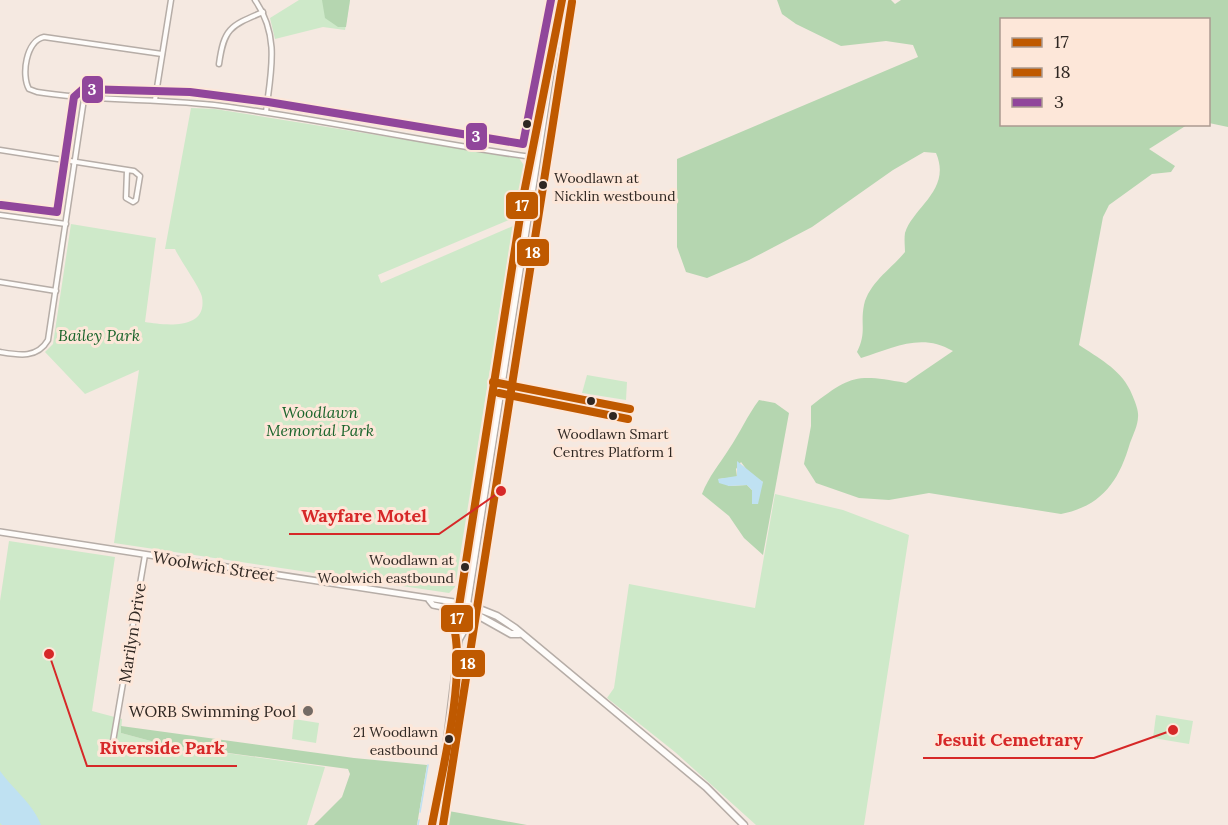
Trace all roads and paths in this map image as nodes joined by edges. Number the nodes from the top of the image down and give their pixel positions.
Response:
1 (171, 0) edge
2 (255, 0) edge
3 (562, 0) edge
4 (262, 12) junction
5 (162, 54) junction
6 (219, 64) dead end
7 (84, 99) junction
8 (155, 100) junction
9 (266, 112) junction
10 (0, 150) edge
11 (534, 157) junction
12 (76, 161) junction
13 (127, 170) junction
14 (0, 215) edge
15 (66, 224) junction
16 (0, 282) edge
17 (56, 291) junction
18 (0, 352) edge
19 (0, 532) edge
20 (145, 555) junction
21 (429, 600) junction
22 (459, 602) junction
23 (467, 604) junction
24 (458, 610) junction
25 (466, 612) junction
26 (519, 634) junction
27 (459, 640) junction
28 (112, 747) dead end
29 (432, 825) edge
30 (744, 825) edge

1 - 5 street
2 - 4 street
3 - 11 main road
4 - 6 street
4 - 9 street
5 - 7 street
5 - 8 street
7 - 8 street
7 - 12 street
8 - 9 street
9 - 11 street
10 - 12 street
11 - 22 main road
11 - 23 main road
12 - 13 street
12 - 15 street
13 - 13 street
14 - 15 street
15 - 17 street
16 - 17 street
17 - 18 street
19 - 20 main road, Woolwich Street
20 - 21 main road, Woolwich Street
20 - 28 street, Marilyn Drive
21 - 22 main road, Woolwich Street
21 - 24 main road, Woolwich Street
22 - 23 main road, Woolwich Street
22 - 24 main road
23 - 25 main road
23 - 26 main road, Woolwich Street
24 - 25 main road, Woolwich Street
24 - 27 main road
25 - 26 main road, Woolwich Street
25 - 27 main road
26 - 30 main road, Woolwich Street
27 - 29 main road

